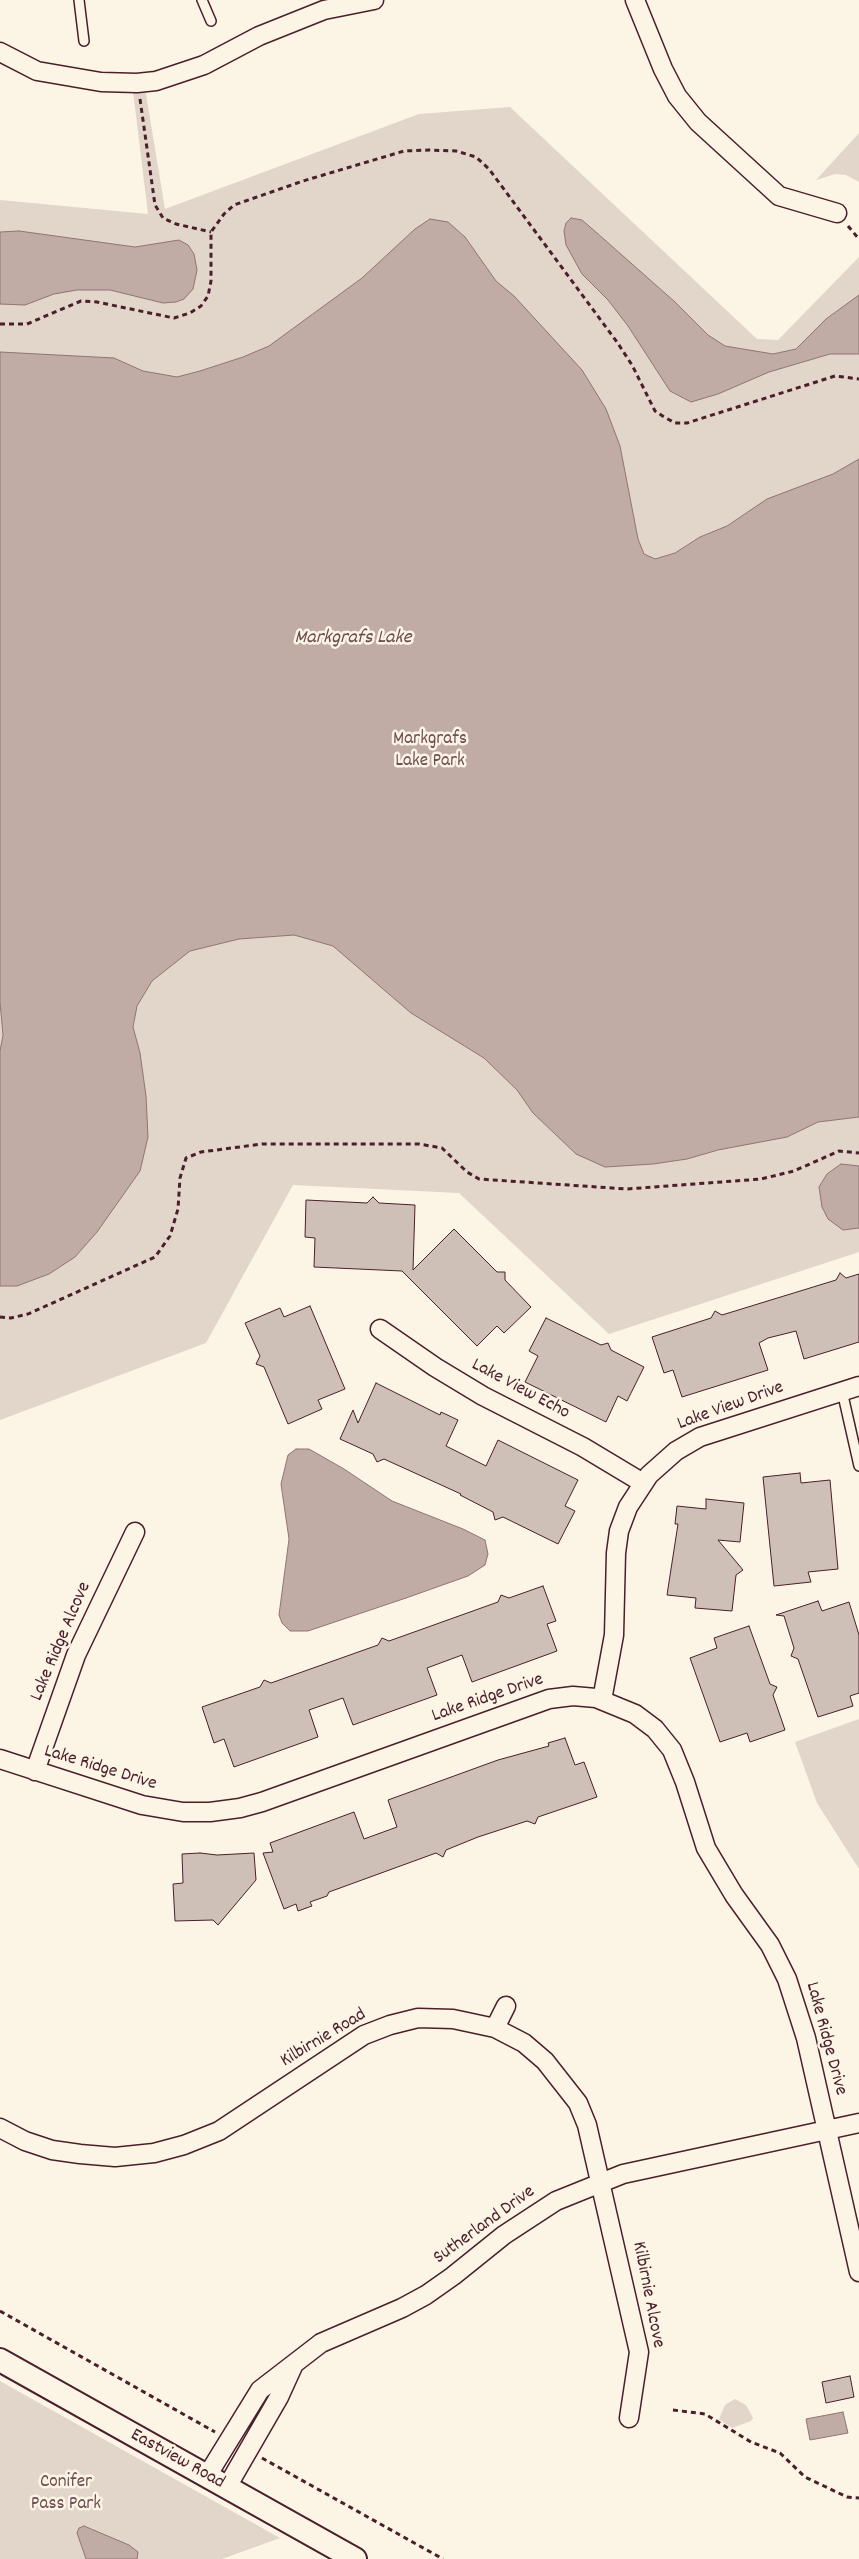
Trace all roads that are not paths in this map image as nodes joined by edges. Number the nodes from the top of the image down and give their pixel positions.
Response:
1 (79, 0) edge
2 (202, 0) edge
3 (374, 0) edge
4 (635, 0) edge
5 (211, 22) dead end
6 (84, 41) dead end
7 (0, 52) edge
8 (837, 213) dead end
9 (380, 1329) dead end
10 (859, 1386) edge
11 (842, 1391) junction
12 (859, 1466) edge
13 (643, 1482) junction
14 (135, 1532) dead end
15 (602, 1700) junction
16 (0, 1759) edge
17 (35, 1771) junction
18 (506, 2006) dead end
19 (495, 2028) junction
20 (859, 2123) edge
21 (0, 2128) edge
22 (826, 2131) junction
23 (602, 2181) junction
24 (859, 2272) edge
25 (0, 2360) edge
26 (296, 2362) junction
27 (629, 2418) dead end
28 (207, 2476) junction
29 (227, 2487) junction
30 (355, 2559) edge

1 - 6 lane
2 - 5 lane
3 - 7 street
4 - 8 street
9 - 13 street, Lake View Echo
10 - 11 street, Lake View Drive
11 - 12 lane
11 - 13 street, Lake View Drive
13 - 15 street, Lake View Drive
14 - 17 street, Lake Ridge Alcove
15 - 17 street, Lake Ridge Drive
15 - 22 street, Lake Ridge Drive
16 - 17 street, Lake Ridge Drive
18 - 19 street
19 - 21 street, Kilbirnie Road
19 - 23 street, Kilbirnie Road
20 - 22 street, Sutherland Drive
22 - 23 street, Sutherland Drive
22 - 24 street, Lake Ridge Drive
23 - 26 street, Sutherland Drive
23 - 27 street, Kilbirnie Alcove
25 - 28 street, Eastview Road
26 - 28 street, Sutherland Drive
26 - 29 street, Sutherland Drive
28 - 29 street, Eastview Road
29 - 30 street, Eastview Road

